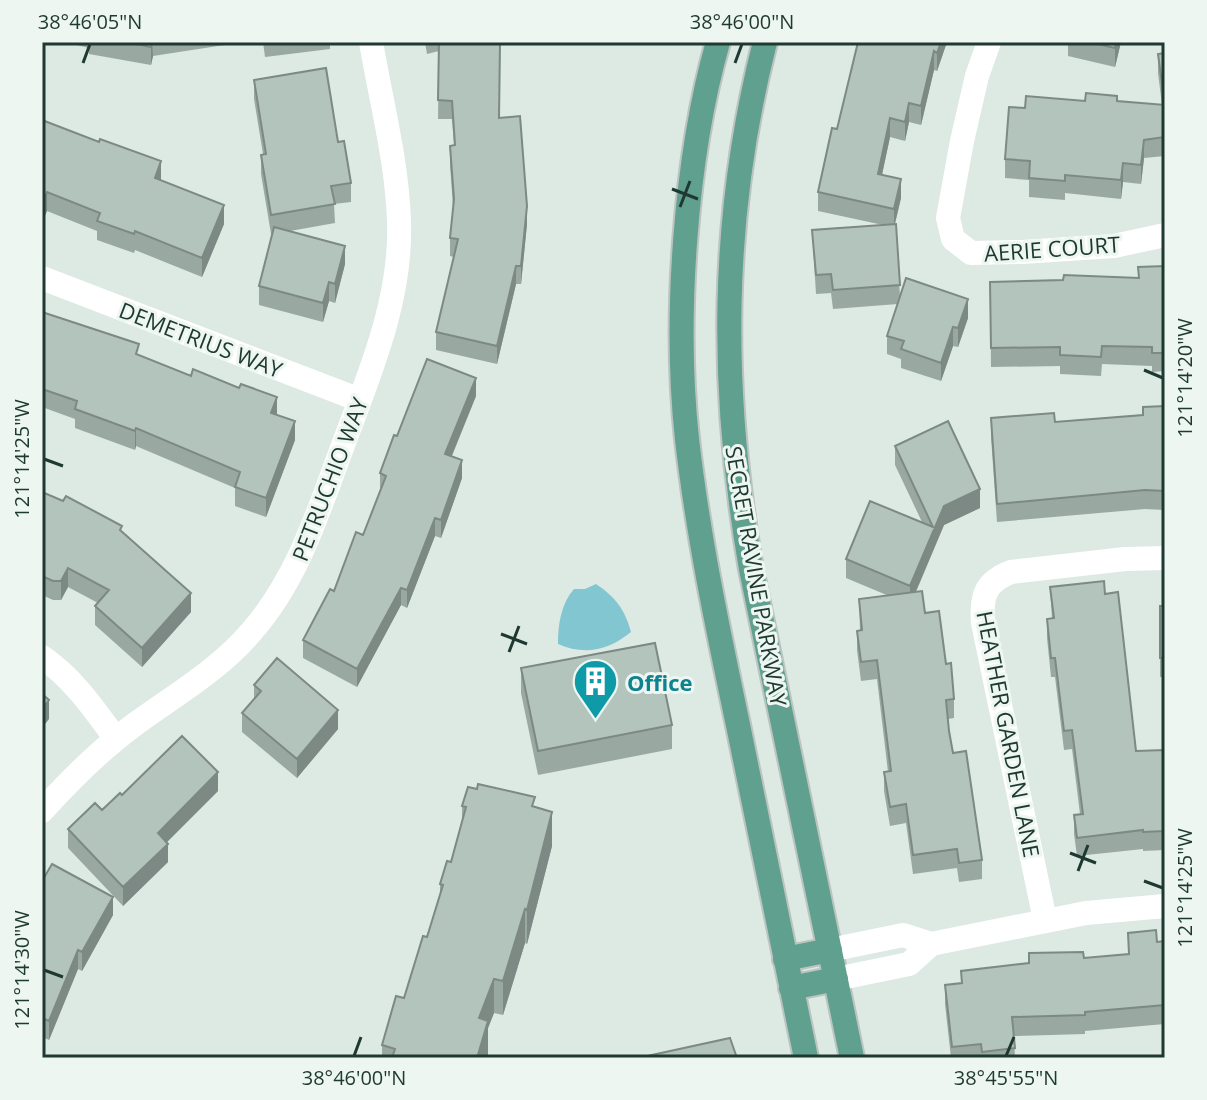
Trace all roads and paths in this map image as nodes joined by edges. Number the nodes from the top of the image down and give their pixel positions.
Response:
1 (371, 42) edge
2 (718, 42) edge
3 (765, 42) edge
4 (989, 42) edge
5 (1165, 235) edge
6 (42, 278) edge
7 (360, 400) junction
8 (1165, 558) edge
9 (42, 657) edge
10 (116, 739) junction
11 (42, 811) edge
12 (1165, 906) edge
13 (1045, 920) junction
14 (931, 944) junction
15 (830, 950) junction
16 (785, 959) junction
17 (836, 979) junction
18 (791, 988) junction
19 (806, 1058) edge
20 (852, 1058) edge

1 - 7 street, PETRUCHIO WAY
2 - 16 main road, SECRET RAVINE PARKWAY
3 - 15 main road, SECRET RAVINE PARKWAY
4 - 5 street, AERIE COURT
6 - 7 street, DEMETRIUS WAY
7 - 10 street, PETRUCHIO WAY
8 - 13 street, HEATHER GARDEN LANE
9 - 10 street
10 - 11 street, PETRUCHIO WAY
12 - 13 street
13 - 14 street
14 - 15 street
14 - 17 street
15 - 16 main road
15 - 17 main road, SECRET RAVINE PARKWAY
16 - 18 main road, SECRET RAVINE PARKWAY
17 - 18 main road
17 - 20 main road, SECRET RAVINE PARKWAY
18 - 19 main road, SECRET RAVINE PARKWAY

